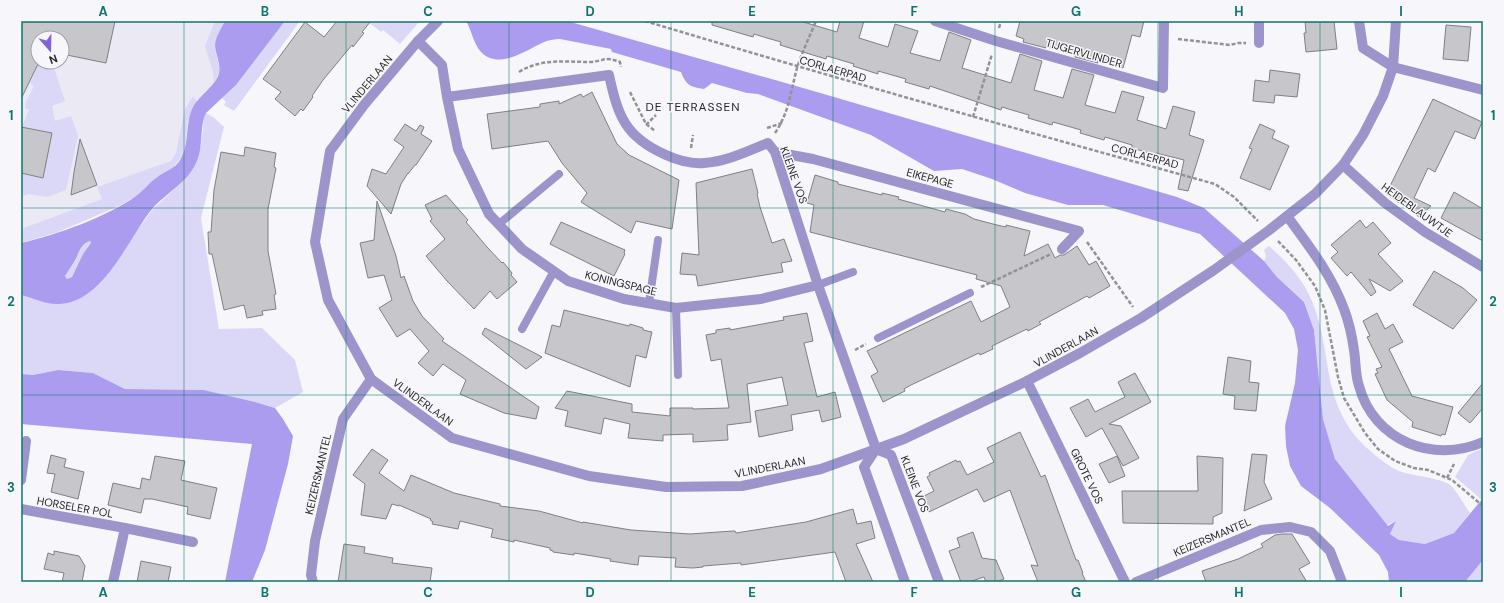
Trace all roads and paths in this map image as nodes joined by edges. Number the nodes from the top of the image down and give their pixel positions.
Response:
1 (438, 21) edge
2 (644, 21) edge
3 (816, 21) edge
4 (935, 21) edge
5 (1001, 21) edge
6 (1164, 21) edge
7 (1259, 21) edge
8 (1358, 21) edge
9 (1396, 21) edge
10 (1164, 37) junction
11 (418, 41) junction
12 (996, 41) junction
13 (1258, 43) joint
14 (798, 67) junction
15 (1392, 68) junction
16 (628, 88) dead end
17 (1483, 90) edge
18 (447, 97) junction
19 (656, 115) dead end
20 (973, 117) junction
21 (782, 123) junction
22 (646, 124) junction
23 (760, 131) dead end
24 (656, 132) dead end
25 (693, 135) dead end
26 (768, 143) junction
27 (685, 145) dead end
28 (691, 146) junction
29 (697, 147) dead end
30 (775, 152) junction
31 (1343, 165) junction
32 (559, 174) dead end
33 (1287, 216) junction
34 (499, 224) junction
35 (1079, 231) junction
36 (1268, 231) junction
37 (658, 240) dead end
38 (1062, 249) joint
39 (1483, 267) edge
40 (554, 271) junction
41 (853, 272) dead end
42 (818, 285) junction
43 (970, 293) joint
44 (649, 303) junction
45 (676, 308) junction
46 (1141, 318) junction
47 (522, 329) dead end
48 (878, 338) joint
49 (842, 357) junction
50 (678, 375) dead end
51 (371, 379) junction
52 (1027, 381) junction
53 (26, 441) dead end
54 (1483, 442) edge
55 (876, 449) junction
56 (21, 480) edge
57 (1483, 506) edge
58 (21, 509) edge
59 (124, 528) junction
60 (193, 542) dead end
61 (113, 582) edge
62 (313, 582) edge
63 (905, 582) edge
64 (939, 582) edge
65 (1125, 582) edge
66 (1136, 582) edge
67 (1342, 582) edge

1 - 11 street, VLINDERLAAN
2 - 14 path, CORLAERPAD
3 - 14 path
4 - 12 street, TIJGERVLINDER
5 - 12 path
6 - 10 street, TIJGERVLINDER
7 - 13 street
8 - 15 street
9 - 15 street, VLINDERLAAN
10 - 12 street, TIJGERVLINDER
10 - 13 path
11 - 18 street, KONINGSPAGE
11 - 51 street, VLINDERLAAN
12 - 20 path
14 - 20 path, CORLAERPAD
14 - 21 path
15 - 17 street
15 - 31 street, VLINDERLAAN
16 - 22 path
18 - 26 street
18 - 34 street, KONINGSPAGE
19 - 22 path
20 - 36 path, CORLAERPAD
21 - 23 path
21 - 26 path
22 - 24 path
25 - 28 path
26 - 30 street, KLEINE VOS
27 - 28 path
28 - 29 path
30 - 35 street, EIKEPAGE
30 - 42 street, KLEINE VOS
31 - 33 street, VLINDERLAAN
31 - 39 street, HEIDEBLAUWTJE
32 - 34 lane
33 - 36 street, VLINDERLAAN
33 - 54 street
34 - 40 street, KONINGSPAGE
35 - 38 street
35 - 46 path
36 - 46 street, VLINDERLAAN
36 - 57 path, CORLAERPAD
37 - 44 lane
38 - 43 path
40 - 44 street, KONINGSPAGE
40 - 47 lane
41 - 42 lane
42 - 45 street, KONINGSPAGE
42 - 49 street
43 - 48 lane
44 - 45 street, KONINGSPAGE
45 - 50 lane
46 - 52 street, VLINDERLAAN
48 - 49 path
49 - 55 street
51 - 55 street, VLINDERLAAN
51 - 62 street, KEIZERSMANTEL
52 - 55 street, VLINDERLAAN
52 - 65 street, GROTE VOS
53 - 56 street
55 - 63 street
55 - 64 street, KLEINE VOS
58 - 59 street, HORSELER POL
59 - 60 street, HORSELER POL
59 - 61 street, HORSELER POL
66 - 67 street, KEIZERSMANTEL

